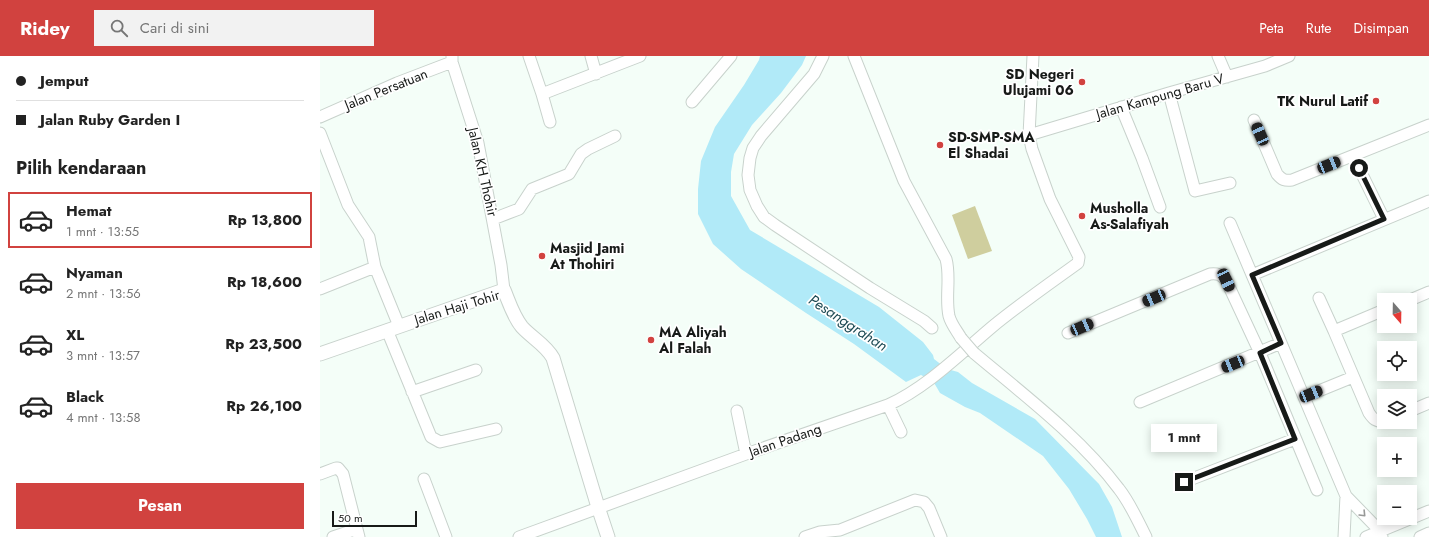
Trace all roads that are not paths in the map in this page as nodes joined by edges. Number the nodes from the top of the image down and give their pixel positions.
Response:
1 (529, 56) edge
2 (591, 56) edge
3 (640, 56) edge
4 (731, 56) edge
5 (823, 56) edge
6 (854, 56) edge
7 (1033, 56) edge
8 (1218, 56) edge
9 (1289, 56) edge
10 (452, 59) edge
11 (596, 74) junction
12 (1226, 77) junction
13 (1168, 93) junction
14 (542, 94) junction
15 (692, 102) dead end
16 (1121, 107) junction
17 (320, 117) edge
18 (1254, 120) dead end
19 (550, 122) dead end
20 (1429, 125) edge
21 (320, 133) edge
22 (1029, 135) junction
23 (615, 136) dead end
24 (1353, 156) junction
25 (1230, 183) dead end
26 (1429, 201) edge
27 (1160, 207) dead end
28 (493, 219) junction
29 (1384, 219) junction
30 (1230, 223) dead end
31 (376, 267) junction
32 (1252, 275) junction
33 (320, 288) edge
34 (504, 290) junction
35 (1429, 292) edge
36 (1417, 297) edge
37 (1319, 298) dead end
38 (1377, 313) edge
39 (393, 328) junction
40 (932, 328) dead end
41 (1334, 331) junction
42 (1068, 333) dead end
43 (1281, 343) junction
44 (1260, 353) junction
45 (320, 354) edge
46 (476, 370) dead end
47 (1353, 377) junction
48 (412, 392) junction
49 (1304, 397) junction
50 (1140, 402) dead end
51 (1429, 403) edge
52 (888, 405) junction
53 (1417, 408) edge
54 (736, 411) dead end
55 (1377, 421) edge
56 (496, 429) dead end
57 (901, 432) dead end
58 (1295, 439) junction
59 (746, 454) junction
60 (320, 474) edge
61 (424, 479) dead end
62 (1184, 482) dead end
63 (1317, 490) dead end
64 (1346, 496) junction
65 (598, 507) junction
66 (1429, 511) edge
67 (358, 533) edge
68 (1429, 533) edge
69 (837, 534) edge
70 (1381, 534) edge
71 (333, 537) edge
72 (446, 537) edge
73 (518, 537) edge
74 (608, 537) edge
75 (805, 537) edge
76 (941, 537) edge
77 (1146, 537) edge
78 (1344, 537) edge
79 (1366, 537) edge
80 (1420, 537) edge

1 - 14 street
2 - 11 street
3 - 11 street
4 - 15 street
5 - 40 street
6 - 77 street, bridge
7 - 22 street
8 - 12 street
9 - 12 street, Jalan Kampung Baru V
10 - 17 street, Jalan Persatuan
10 - 28 street, Jalan KH Thohir
11 - 14 street
12 - 13 street, Jalan Kampung Baru V
13 - 16 street, Jalan Kampung Baru V
13 - 25 street
14 - 19 street
16 - 22 street, Jalan Kampung Baru V
16 - 27 street
18 - 24 street
20 - 24 street
21 - 31 street
22 - 52 street, Jalan Padang
23 - 28 street
24 - 29 street
26 - 29 street
28 - 34 street, Jalan KH Thohir
29 - 32 street
30 - 32 street
31 - 33 street
31 - 39 street
32 - 43 street
34 - 39 street, Jalan Haji Tohir
34 - 65 street, Jalan Haji Tohir
35 - 36 street
37 - 41 street
38 - 41 street
39 - 45 street, Jalan Haji Tohir
39 - 48 street
41 - 47 street
42 - 44 street
43 - 44 street
43 - 49 street
44 - 50 street
44 - 58 street
46 - 48 street
47 - 49 street
47 - 55 street
48 - 56 street
49 - 64 street
51 - 53 street
52 - 57 street
52 - 59 street, Jalan Padang
54 - 59 street
58 - 62 street
58 - 63 street
59 - 65 street, Jalan Padang
60 - 67 street
61 - 72 street
64 -> 70 street
64 - 78 street
65 - 73 street, Jalan Padang
65 - 74 street, Jalan Haji Tohir
66 - 70 street
67 - 71 street
68 - 80 street
69 - 75 street
69 - 76 street
70 - 79 street

